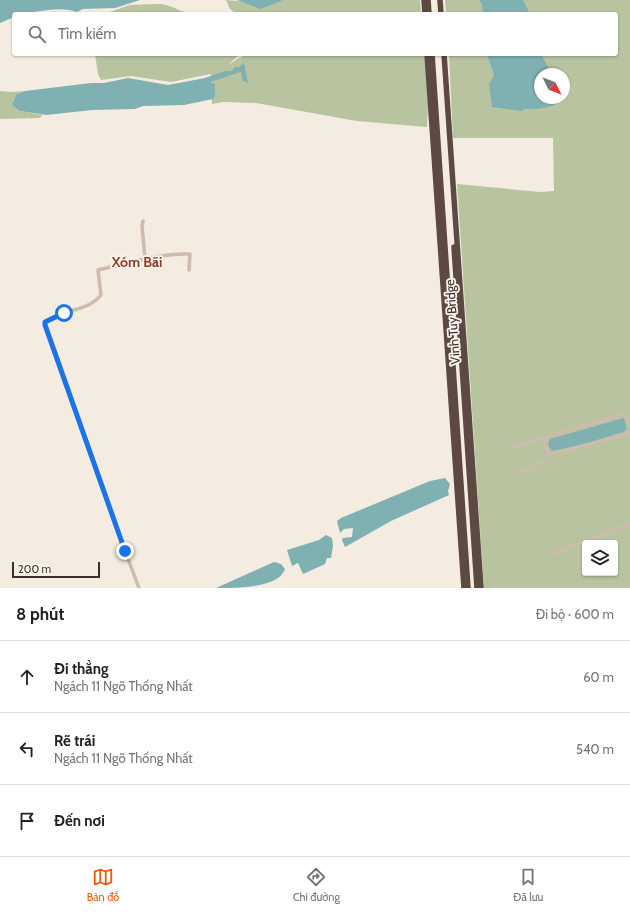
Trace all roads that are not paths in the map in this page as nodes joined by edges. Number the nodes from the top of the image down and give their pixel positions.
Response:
1 (424, 0) edge
2 (428, 0) edge
3 (437, 0) edge
4 (440, 0) edge
5 (425, 12) edge
6 (429, 12) edge
7 (438, 12) edge
8 (441, 12) edge
9 (427, 56) edge
10 (432, 56) edge
11 (440, 56) edge
12 (444, 56) edge
13 (143, 221) dead end
14 (145, 258) junction
15 (189, 270) dead end
16 (630, 422) edge
17 (630, 432) edge
18 (543, 438) junction
19 (509, 448) dead end
20 (550, 455) junction
21 (518, 473) dead end
22 (630, 524) edge
23 (549, 555) dead end
24 (139, 588) edge
25 (464, 588) edge
26 (468, 588) edge
27 (477, 588) edge
28 (481, 588) edge

1 - 5 highway
2 - 6 highway
3 - 7 highway
4 - 8 highway
9 - 25 highway, Vinh Tuy Bridge
10 - 26 highway, Vinh Tuy Bridge
11 - 27 highway, Vinh Tuy Bridge
12 - 28 highway, Vinh Tuy Bridge
13 - 14 street
14 - 15 street
14 - 24 street
16 - 18 street
17 - 20 street
18 - 19 street
18 - 20 street
20 - 21 street
22 - 23 street

